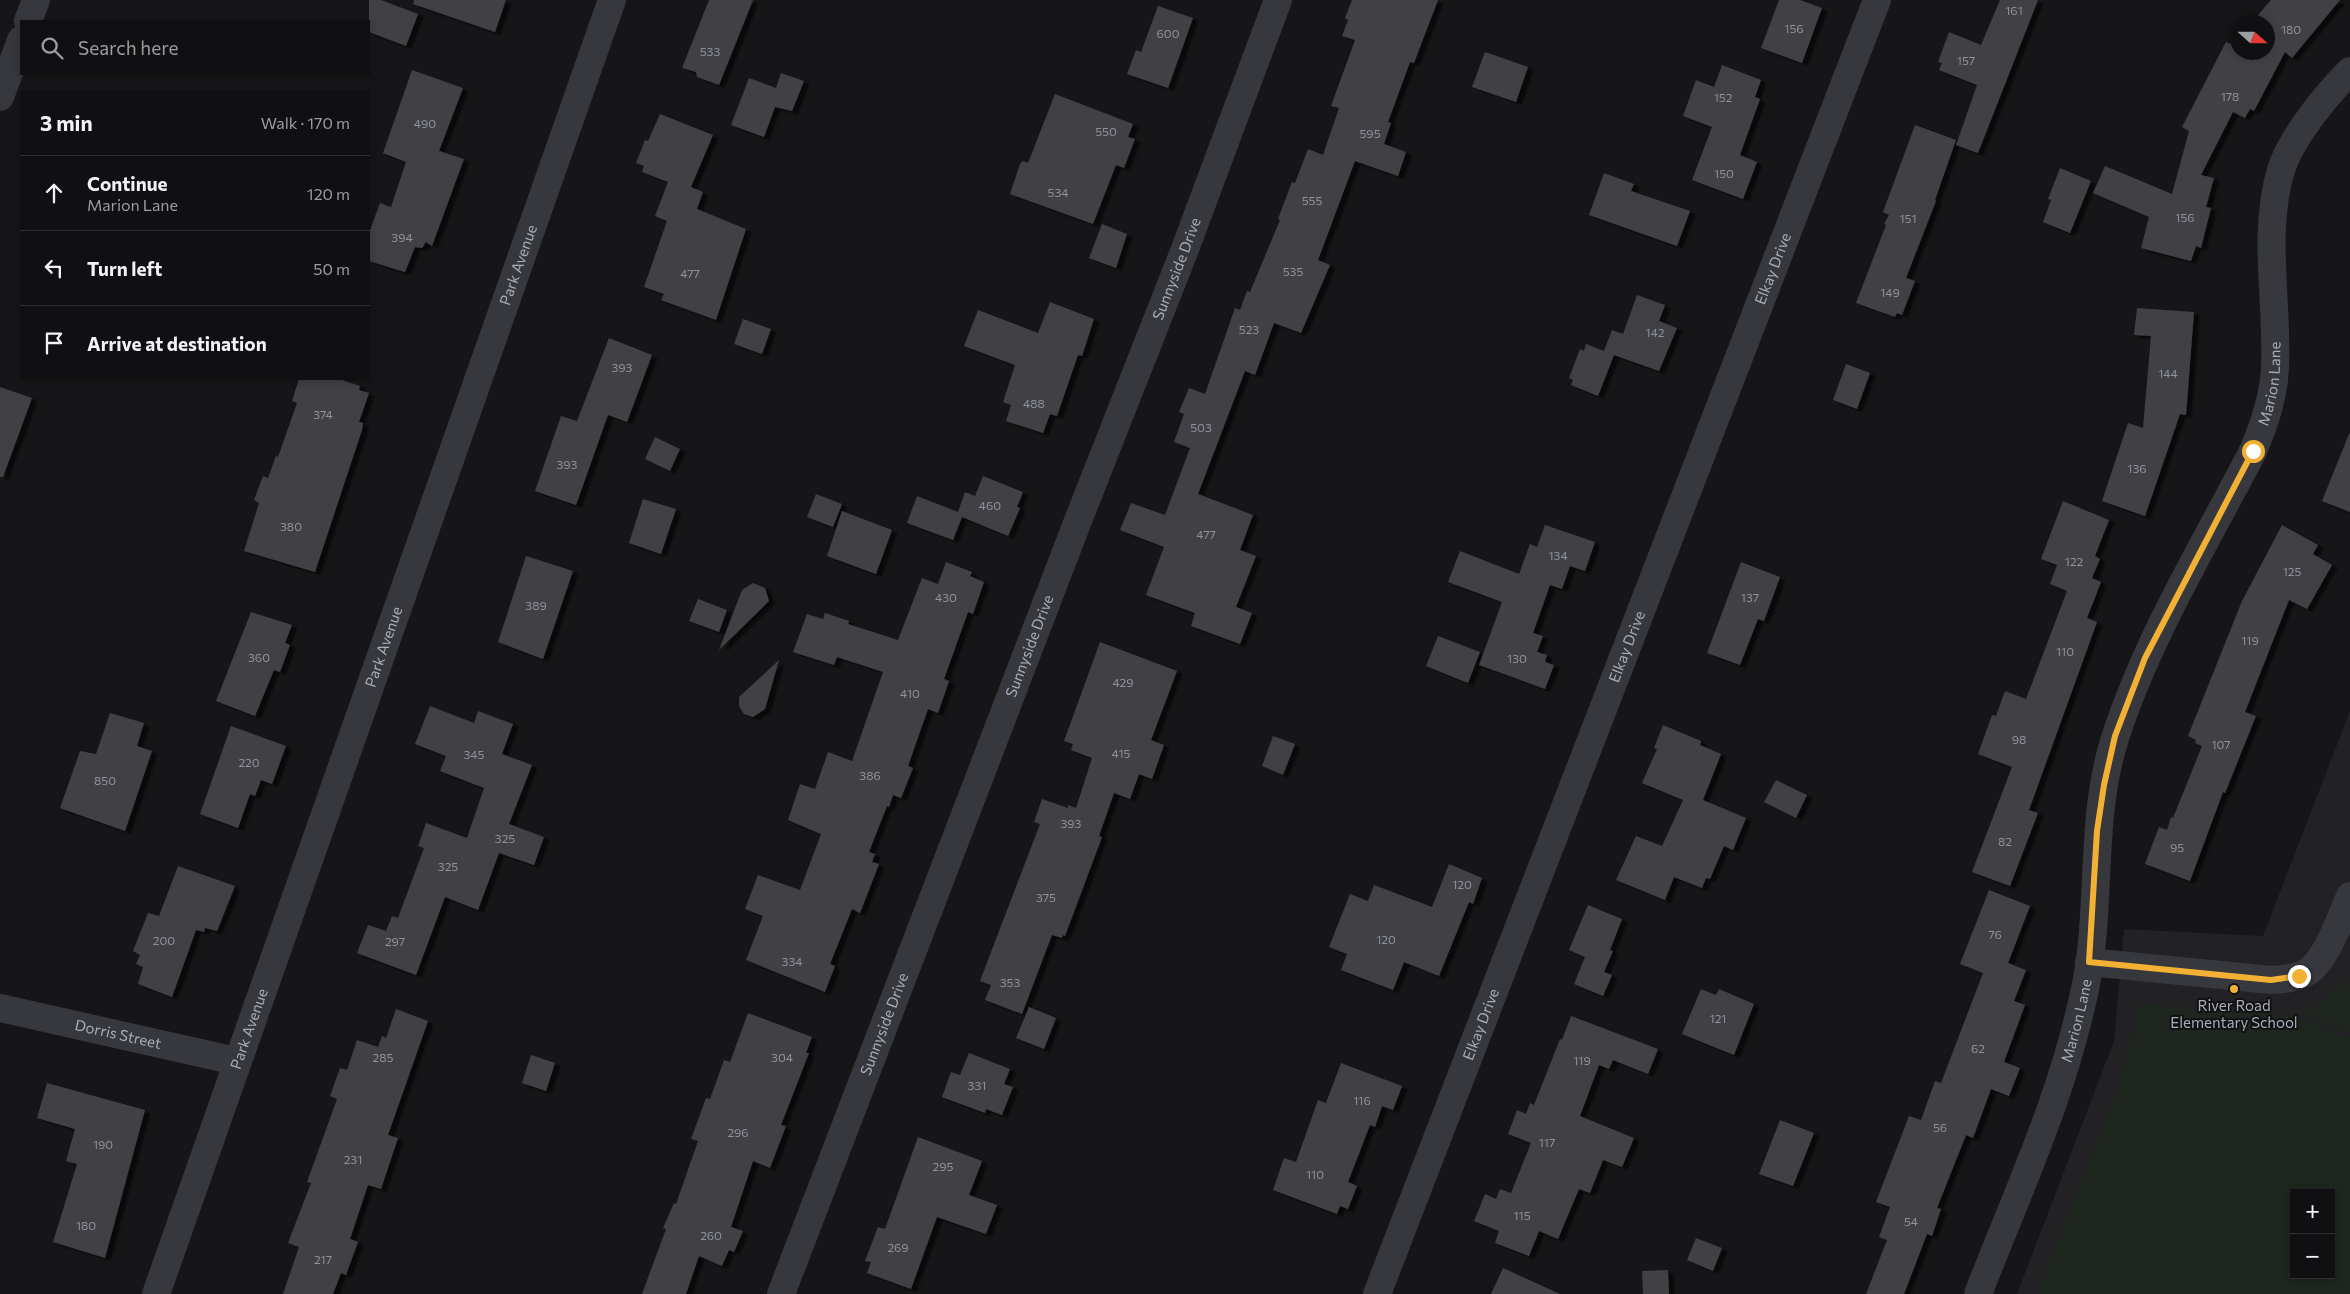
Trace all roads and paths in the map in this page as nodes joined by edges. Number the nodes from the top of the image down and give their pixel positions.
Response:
1 (36, 0) edge
2 (612, 0) edge
3 (1278, 0) edge
4 (1877, 0) edge
5 (28, 20) edge
6 (20, 43) edge
7 (2350, 71) edge
8 (0, 97) edge
9 (2350, 896) edge
10 (2089, 962) junction
11 (0, 1008) edge
12 (236, 1061) junction
13 (156, 1294) edge
14 (781, 1294) edge
15 (1377, 1294) edge
16 (1978, 1294) edge

1 - 5 street
2 - 12 street, Park Avenue
3 - 14 street, Sunnyside Drive
4 - 15 street, Elkay Drive
6 - 8 street
7 - 10 street, Marion Lane
9 - 10 street
10 - 16 street, Marion Lane
11 - 12 street, Dorris Street
12 - 13 street, Park Avenue

